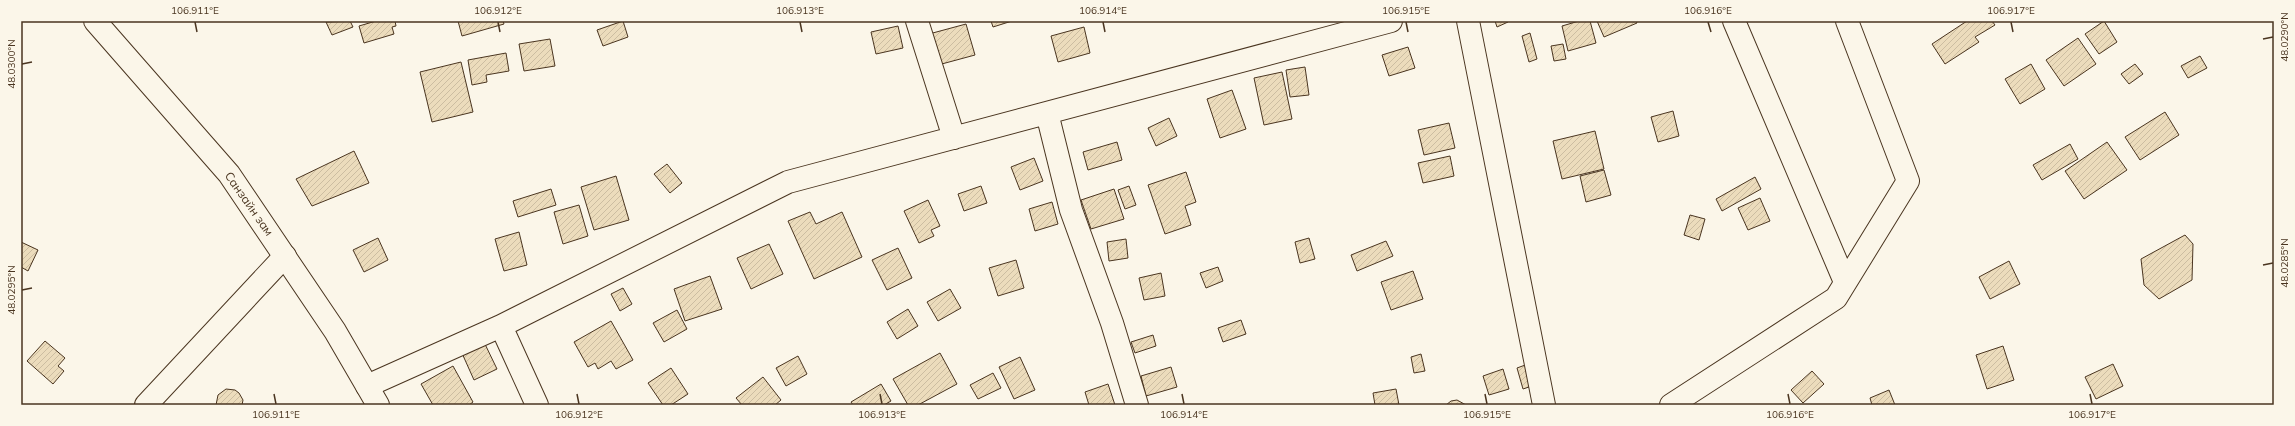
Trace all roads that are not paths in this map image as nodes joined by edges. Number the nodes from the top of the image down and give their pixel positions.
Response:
1 (95, 21) edge
2 (917, 21) edge
3 (1391, 21) edge
4 (1468, 21) edge
5 (1734, 21) edge
6 (1847, 21) edge
7 (1047, 113) junction
8 (954, 138) junction
9 (285, 256) junction
10 (1845, 282) junction
11 (501, 326) junction
12 (367, 386) junction
13 (146, 405) edge
14 (378, 405) edge
15 (537, 405) edge
16 (1138, 405) edge
17 (1544, 405) edge
18 (1672, 405) edge

1 - 9 street, Санзайн зам
2 - 8 street
3 - 7 street
4 - 17 street
5 - 10 street
6 - 10 street
7 - 8 street
7 - 16 street
8 - 11 street
9 - 12 street, Санзайн зам
9 - 13 street
10 - 18 street
11 - 12 street
11 - 15 street
12 - 14 street, Санзайн зам

